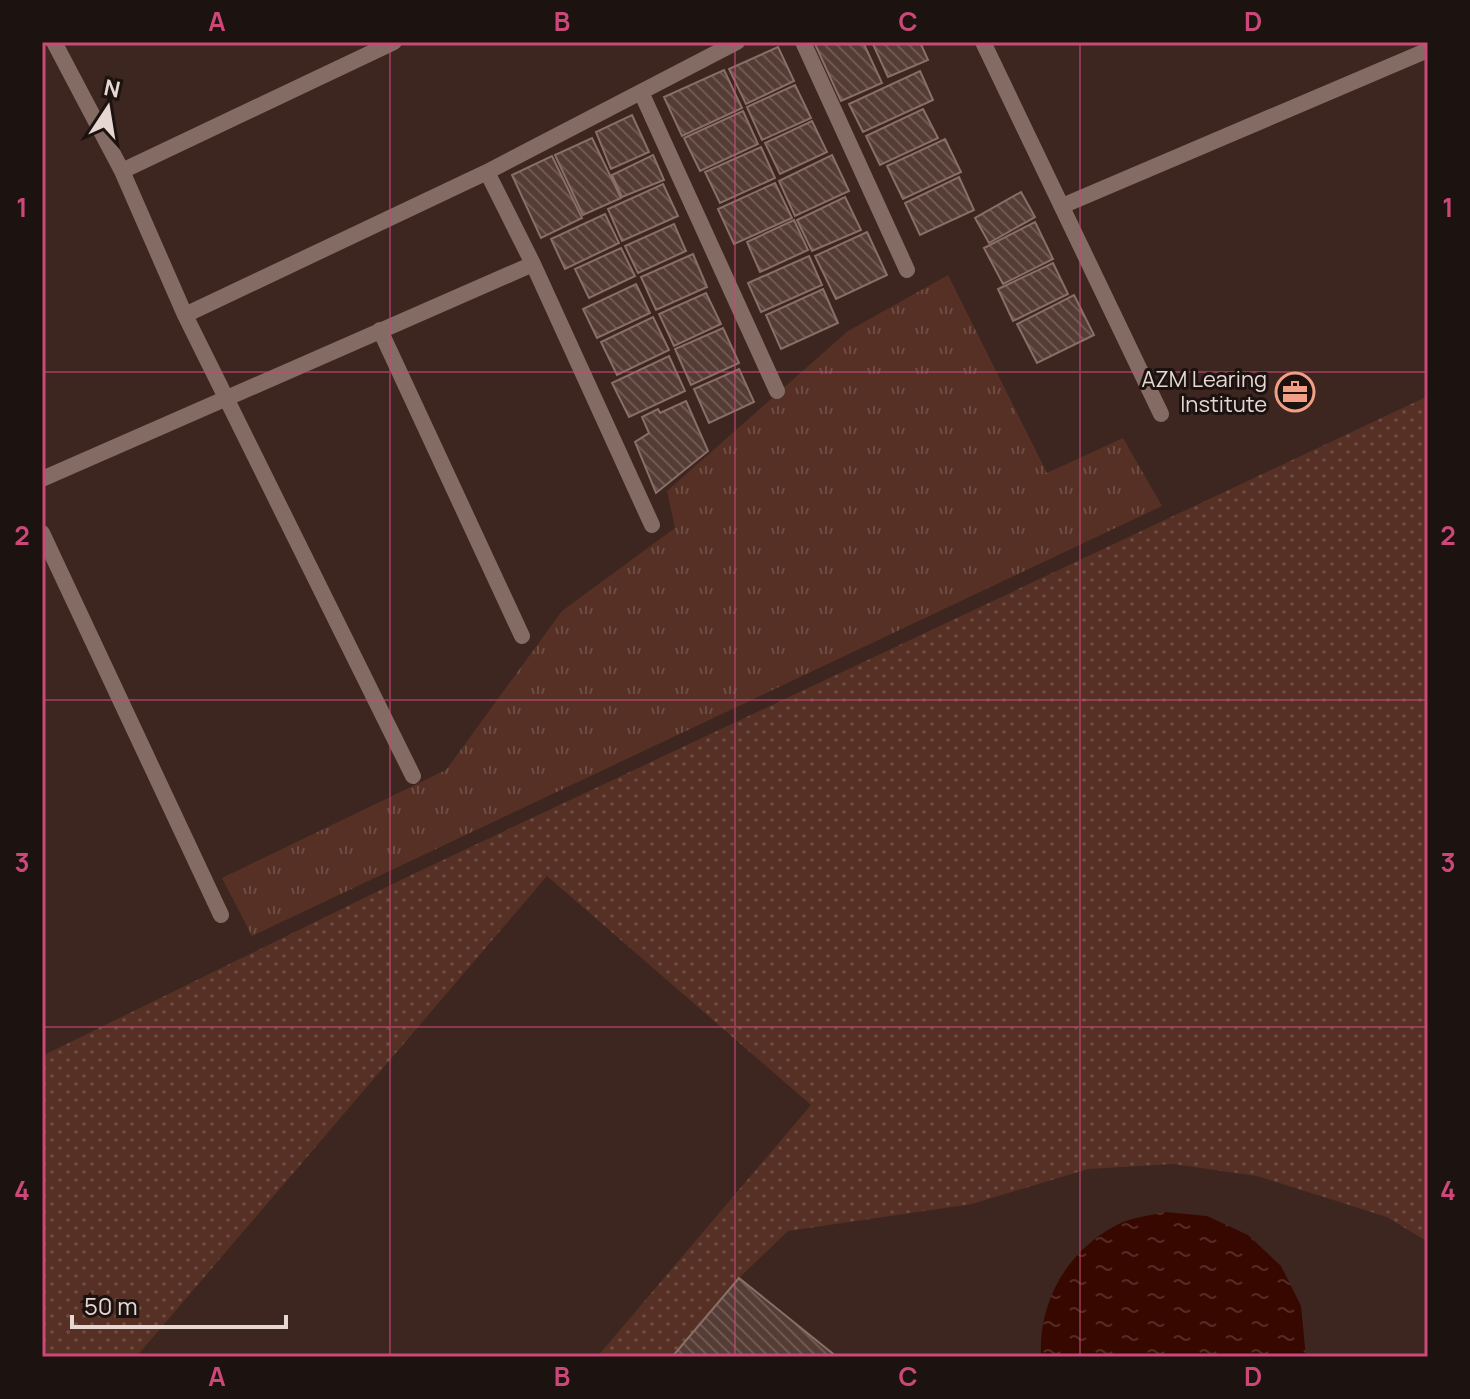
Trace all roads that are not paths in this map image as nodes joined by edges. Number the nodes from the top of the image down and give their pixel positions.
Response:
1 (54, 42) edge
2 (394, 42) edge
3 (737, 42) edge
4 (803, 42) edge
5 (983, 42) edge
6 (1428, 50) edge
7 (641, 92) junction
8 (122, 171) junction
9 (487, 172) junction
10 (1062, 206) junction
11 (533, 264) junction
12 (907, 270) dead end
13 (185, 315) junction
14 (380, 330) junction
15 (777, 391) dead end
16 (227, 398) junction
17 (1161, 414) dead end
18 (42, 479) edge
19 (652, 525) dead end
20 (42, 533) edge
21 (522, 636) dead end
22 (413, 776) dead end
23 (221, 915) dead end

1 - 8 street
2 - 8 street
3 - 7 street
4 - 12 street
5 - 10 street
6 - 10 street
7 - 9 street
7 - 15 street
8 - 13 street
9 - 11 street
9 - 13 street
10 - 17 street
11 - 14 street
11 - 19 street
13 - 16 street
14 - 16 street
14 - 21 street
16 - 18 street
16 - 22 street
20 - 23 street

